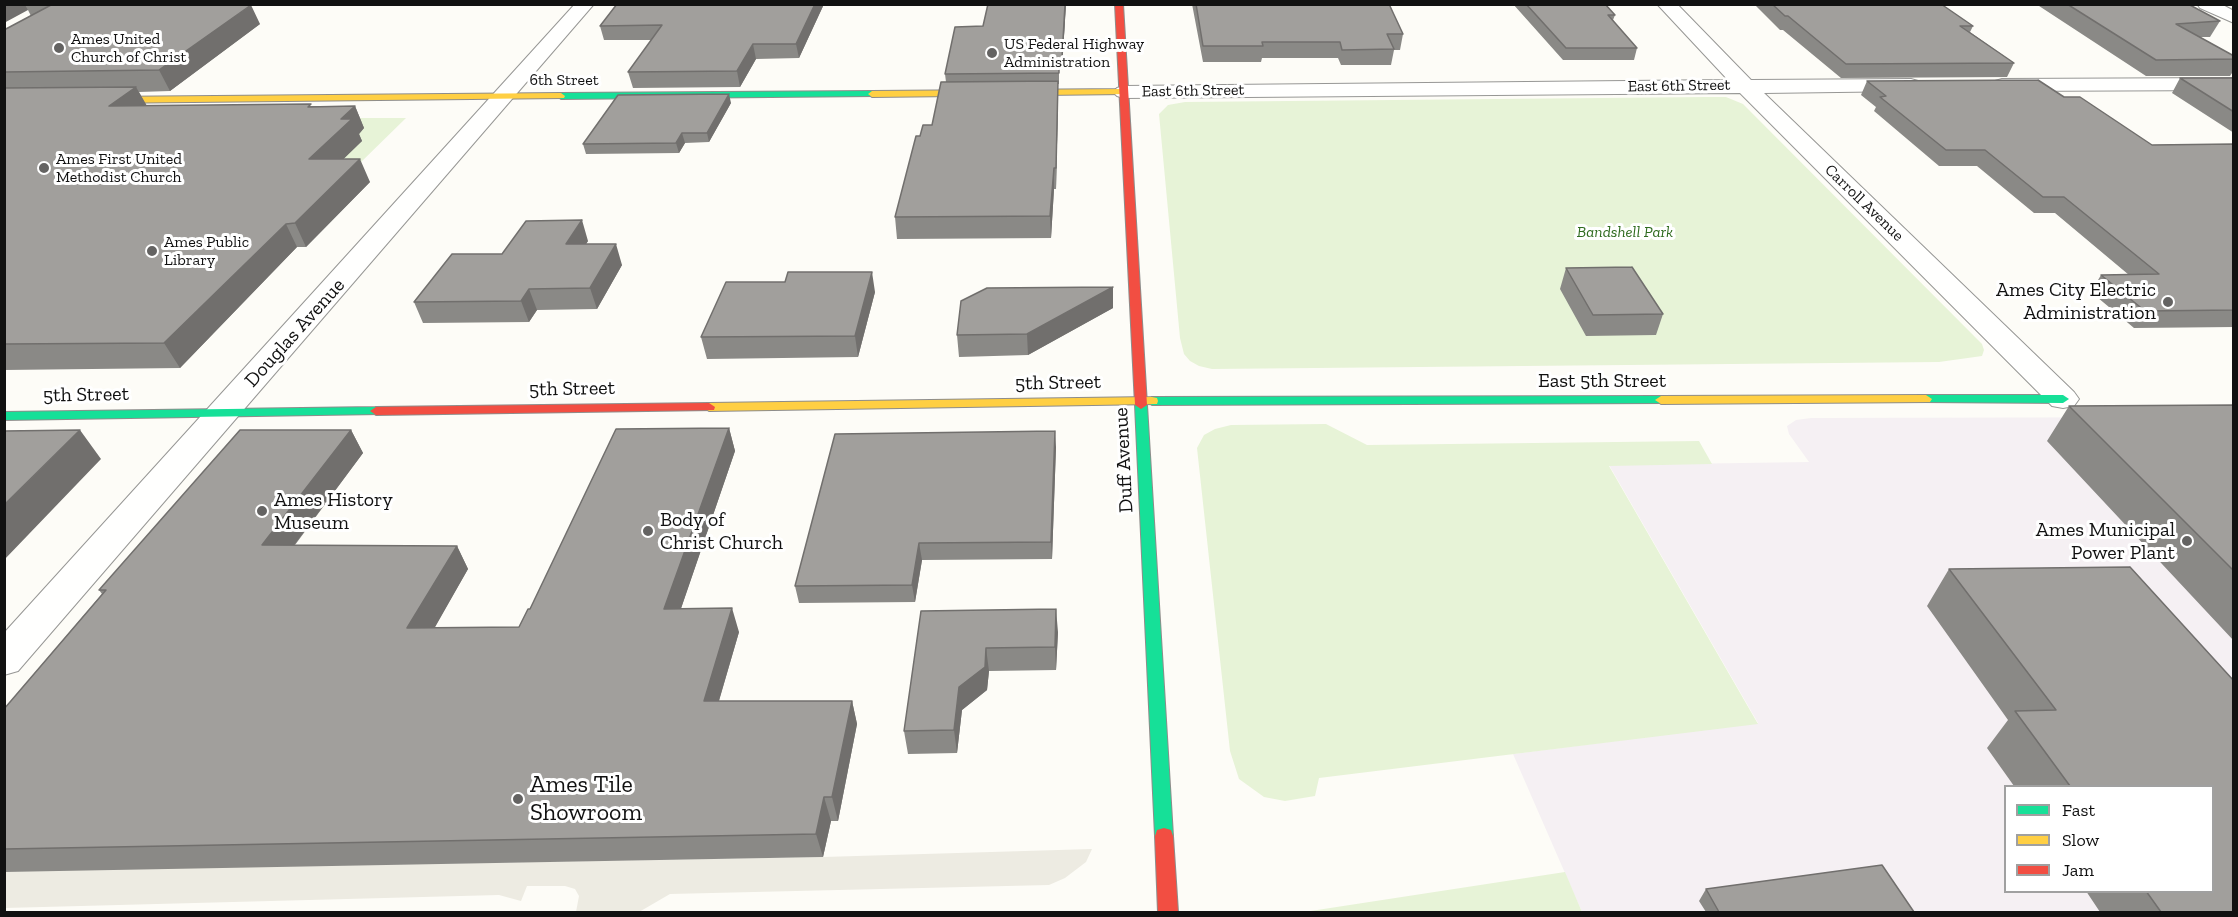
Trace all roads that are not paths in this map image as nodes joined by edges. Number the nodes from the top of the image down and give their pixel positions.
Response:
1 (585, 4) edge
2 (1119, 4) edge
3 (1666, 4) edge
4 (2206, 4) edge
5 (2234, 18) edge
6 (2234, 84) edge
7 (1926, 85) edge
8 (1986, 85) edge
9 (1744, 86) junction
10 (1124, 92) junction
11 (504, 97) junction
12 (86, 100) edge
13 (2063, 399) joint
14 (1140, 401) junction
15 (223, 413) junction
16 (4, 416) edge
17 (4, 660) edge
18 (1168, 912) edge

1 - 11 street, Douglas Avenue
2 - 10 main road, Duff Avenue
3 - 9 street, Carroll Avenue
4 - 5 street
6 - 8 street
7 - 9 street, East 6th Street
9 - 10 street, East 6th Street
9 - 13 street, Carroll Avenue
10 - 11 main road, 6th Street
10 - 14 main road, Duff Avenue
11 - 12 main road, 6th Street
11 - 15 street, Douglas Avenue
13 - 14 main road, East 5th Street
14 - 15 main road, 5th Street
14 - 18 main road, Duff Avenue
15 - 16 main road, 5th Street
15 - 17 street, Douglas Avenue

